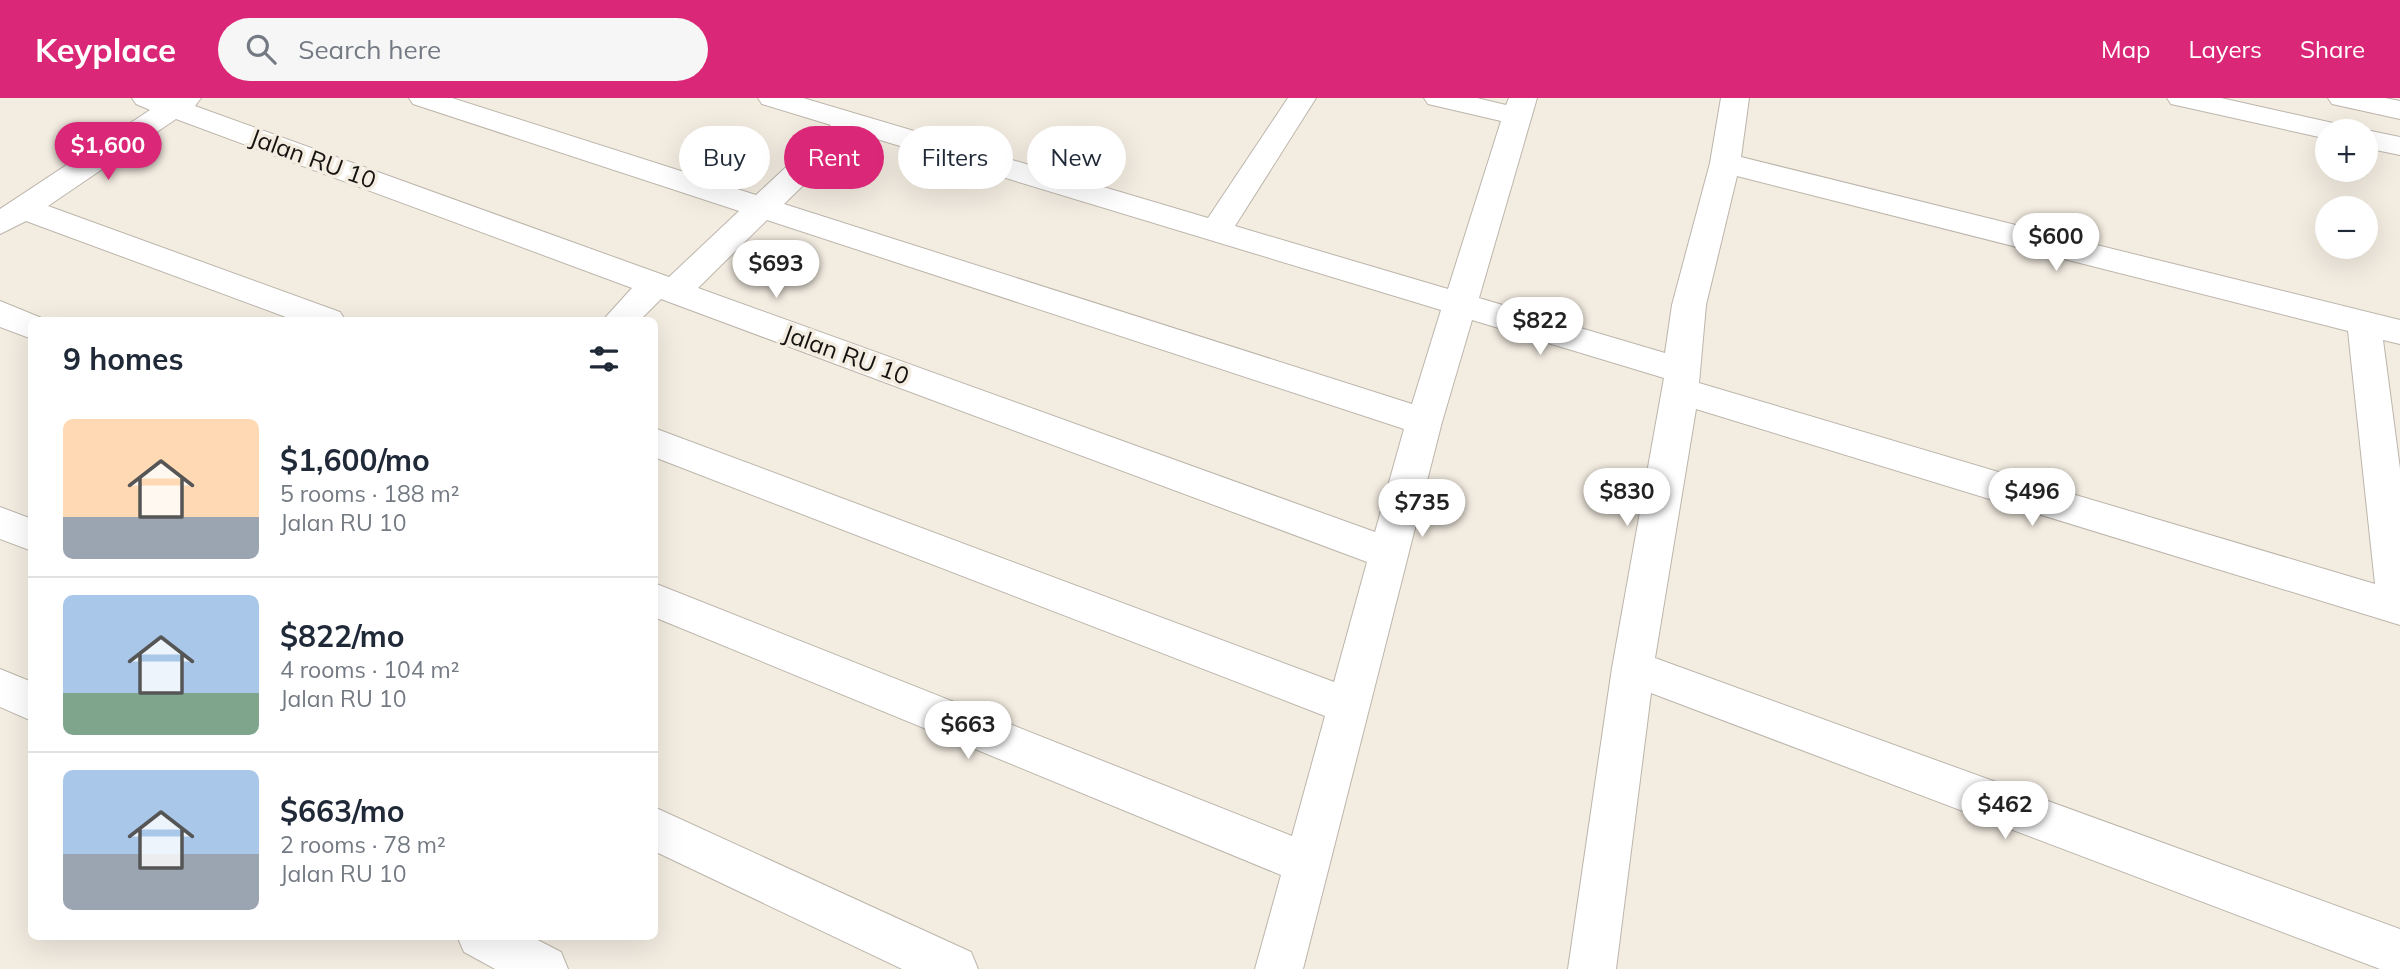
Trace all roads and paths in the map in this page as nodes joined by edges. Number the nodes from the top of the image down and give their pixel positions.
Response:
1 (423, 98) edge
2 (772, 98) edge
3 (1302, 98) edge
4 (1437, 98) edge
5 (1735, 98) edge
6 (2181, 98) edge
7 (2342, 98) edge
8 (169, 101) edge
9 (1520, 107) edge
10 (2400, 110) edge
11 (852, 122) junction
12 (2315, 127) edge
13 (2378, 141) edge
14 (2400, 146) edge
15 (1725, 163) junction
16 (760, 209) junction
17 (12, 216) edge
18 (1216, 230) junction
19 (664, 289) junction
20 (1473, 308) junction
21 (0, 313) edge
22 (319, 317) edge
23 (624, 317) edge
24 (2364, 323) junction
25 (28, 325) edge
26 (2400, 332) edge
27 (1680, 381) junction
28 (1424, 422) junction
29 (658, 444) edge
30 (0, 522) edge
31 (28, 534) edge
32 (1388, 553) junction
33 (658, 601) edge
34 (2399, 607) edge
35 (1633, 668) junction
36 (0, 687) edge
37 (28, 701) edge
38 (1347, 706) junction
39 (658, 830) edge
40 (1306, 863) junction
41 (2400, 953) edge
42 (954, 969) edge
43 (1279, 969) edge
44 (1592, 969) edge

1 - 16 street
2 - 11 street
3 - 18 street
4 - 9 street
5 - 15 street
6 - 12 street
7 - 10 street
8 - 17 street
8 - 19 street, Jalan RU 10
9 - 20 street
11 - 16 street
11 - 18 street
13 - 14 street
15 - 24 street
15 - 27 street
16 - 19 street
16 - 28 street
17 - 22 street
18 - 20 street
19 - 23 street
19 - 32 street, Jalan RU 10
20 - 27 street
20 - 28 street
21 - 25 street
24 - 26 street
24 - 34 street
27 - 34 street
27 - 35 street
28 - 32 street
29 - 38 street
30 - 31 street
32 - 38 street
33 - 40 street
35 - 41 street
35 - 44 street
36 - 37 street
38 - 40 street
39 - 42 street
40 - 43 street

